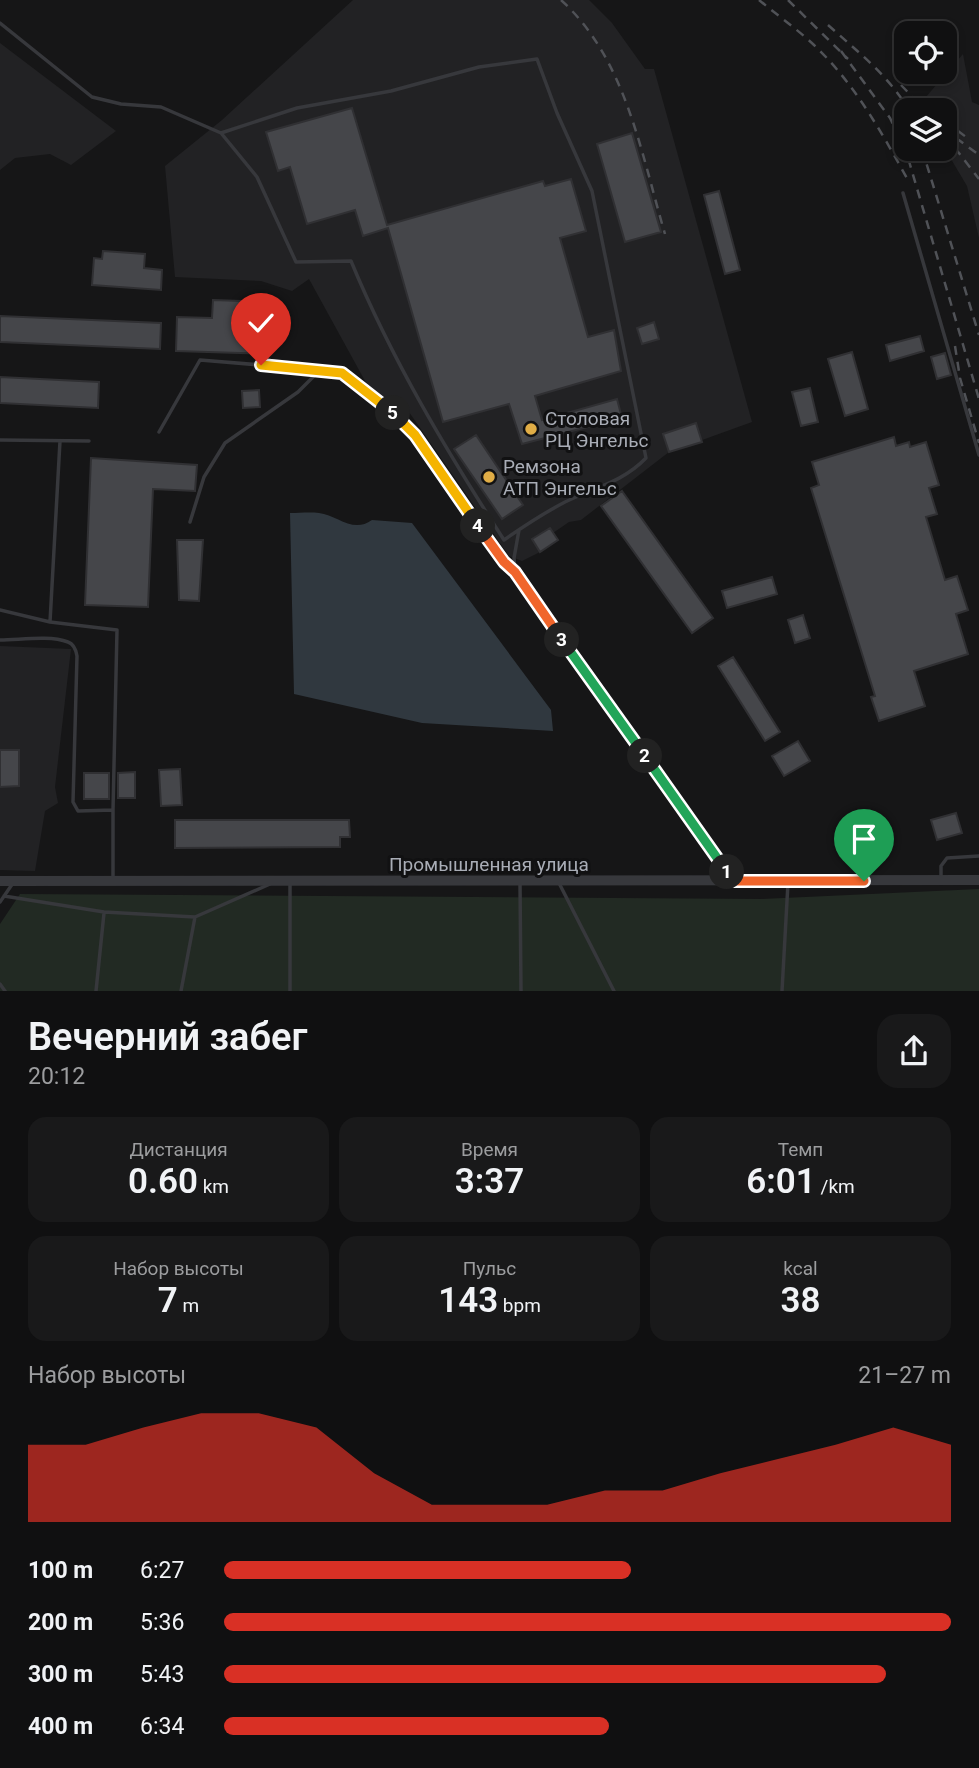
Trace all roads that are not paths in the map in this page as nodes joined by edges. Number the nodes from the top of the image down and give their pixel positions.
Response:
1 (0, 23) edge
2 (221, 134) junction
3 (903, 193) dead end
4 (323, 371) junction
5 (159, 432) dead end
6 (0, 440) edge
7 (60, 441) junction
8 (89, 441) dead end
9 (979, 455) edge
10 (190, 522) dead end
11 (519, 529) junction
12 (515, 572) junction
13 (0, 610) edge
14 (50, 622) junction
15 (0, 640) edge
16 (113, 810) junction
17 (979, 856) edge
18 (941, 880) junction
19 (979, 880) edge
20 (0, 881) edge
21 (14, 881) junction
22 (520, 881) junction
23 (558, 881) junction
24 (734, 881) junction
25 (788, 881) junction
26 (113, 882) junction
27 (275, 882) junction
28 (290, 882) junction
29 (4, 896) junction
30 (0, 902) edge
31 (104, 912) junction
32 (194, 917) junction
33 (0, 984) edge
34 (5, 991) edge
35 (96, 991) edge
36 (181, 991) edge
37 (290, 991) edge
38 (521, 991) edge
39 (614, 991) edge
40 (782, 991) edge

1 - 2 lane
2 - 11 lane
2 - 11 lane
3 - 9 lane
4 - 5 lane
4 - 10 lane
4 - 12 lane
6 - 7 lane
7 - 8 lane
7 - 14 lane
11 - 12 lane
12 - 24 lane
13 - 14 lane
14 - 16 lane
15 - 16 lane
16 - 26 lane
17 - 18 lane
18 - 19 street, Промышленная улица
18 - 25 street, Промышленная улица
20 - 21 street, Промышленная улица
21 - 26 street, Промышленная улица
21 - 29 lane
22 - 23 street, Промышленная улица
22 - 28 street, Промышленная улица
22 - 38 lane
23 - 24 street, Промышленная улица
23 - 39 lane
24 - 25 street, Промышленная улица
25 - 40 lane
26 - 27 street, Промышленная улица
27 - 28 street, Промышленная улица
27 - 32 lane
28 - 37 lane
29 - 30 lane
29 - 31 lane
31 - 32 lane
31 - 35 lane
32 - 36 lane
33 - 34 lane

